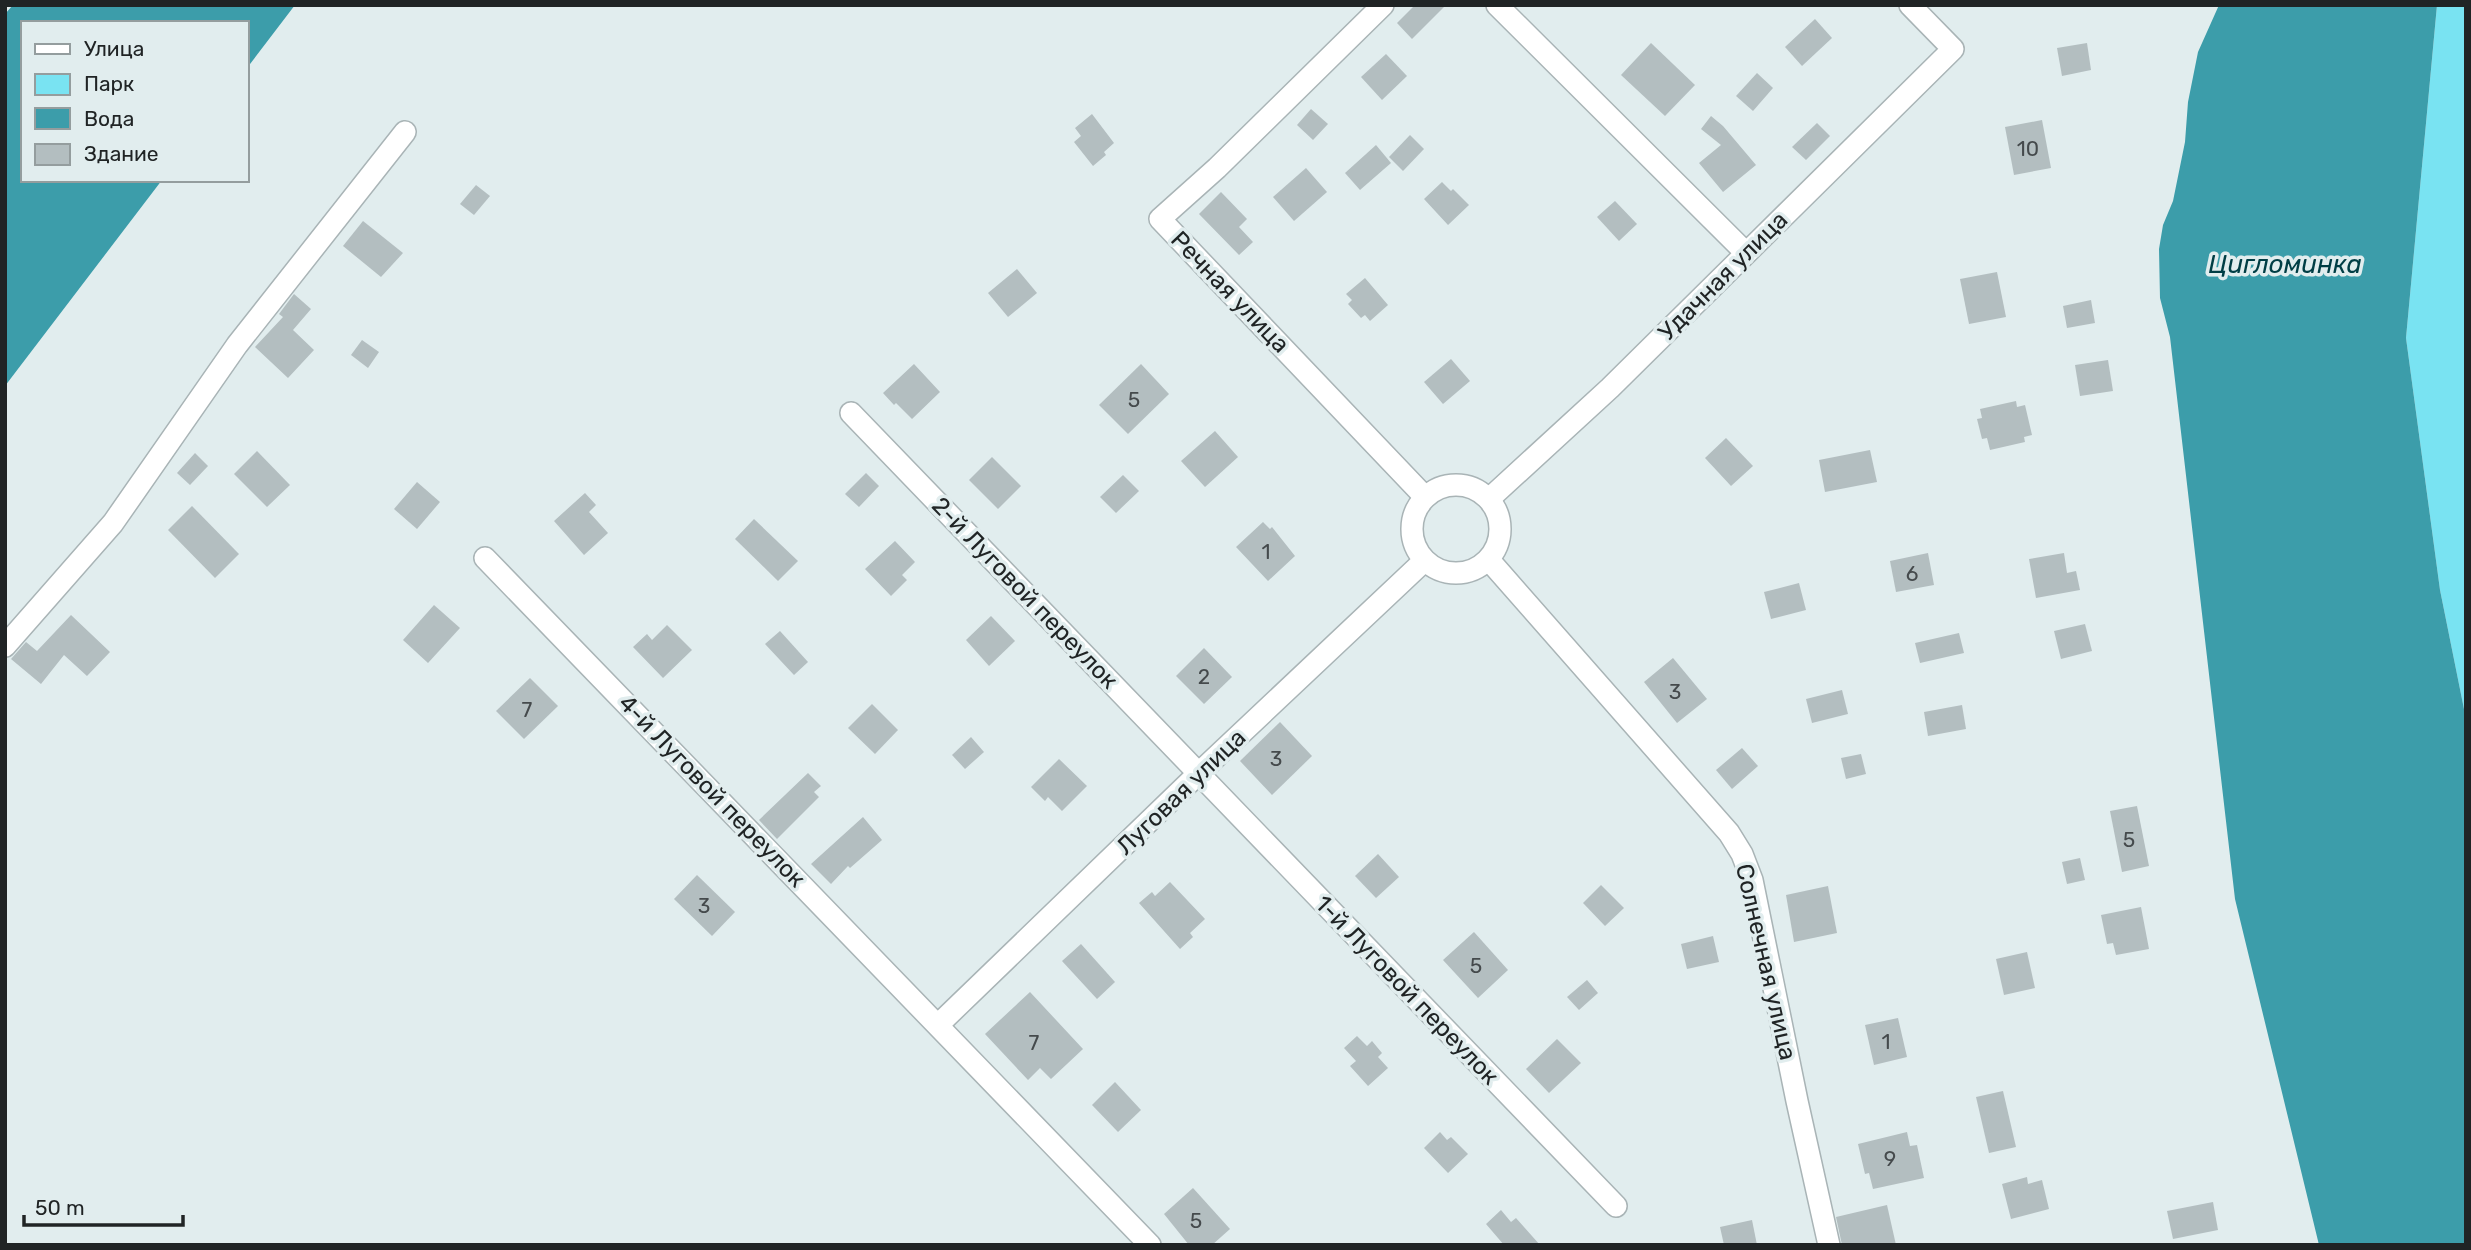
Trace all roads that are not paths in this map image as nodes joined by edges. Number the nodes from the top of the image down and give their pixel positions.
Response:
1 (1383, 5) edge
2 (1497, 5) edge
3 (1910, 5) edge
4 (405, 132) dead end
5 (1746, 253) junction
6 (851, 413) dead end
7 (1425, 497) junction
8 (1489, 499) junction
9 (485, 558) dead end
10 (1489, 560) junction
11 (1424, 561) junction
12 (5, 646) edge
13 (1199, 773) junction
14 (939, 1024) junction
15 (1615, 1206) dead end
16 (1150, 1245) edge
17 (1829, 1245) edge

1 - 7 street, Речная улица
2 - 5 street
3 - 5 street, Удачная улица
4 - 12 street
5 - 8 street, Удачная улица
6 - 13 street, 2-й Луговой переулок
7 - 8 street
7 - 11 street
8 - 10 street
9 - 14 street, 4-й Луговой переулок
10 - 11 street
10 - 17 street, Солнечная улица
11 - 13 street, Луговая улица
13 - 14 street, Луговая улица
13 - 15 street, 1-й Луговой переулок
14 - 16 street, 4-й Луговой переулок

